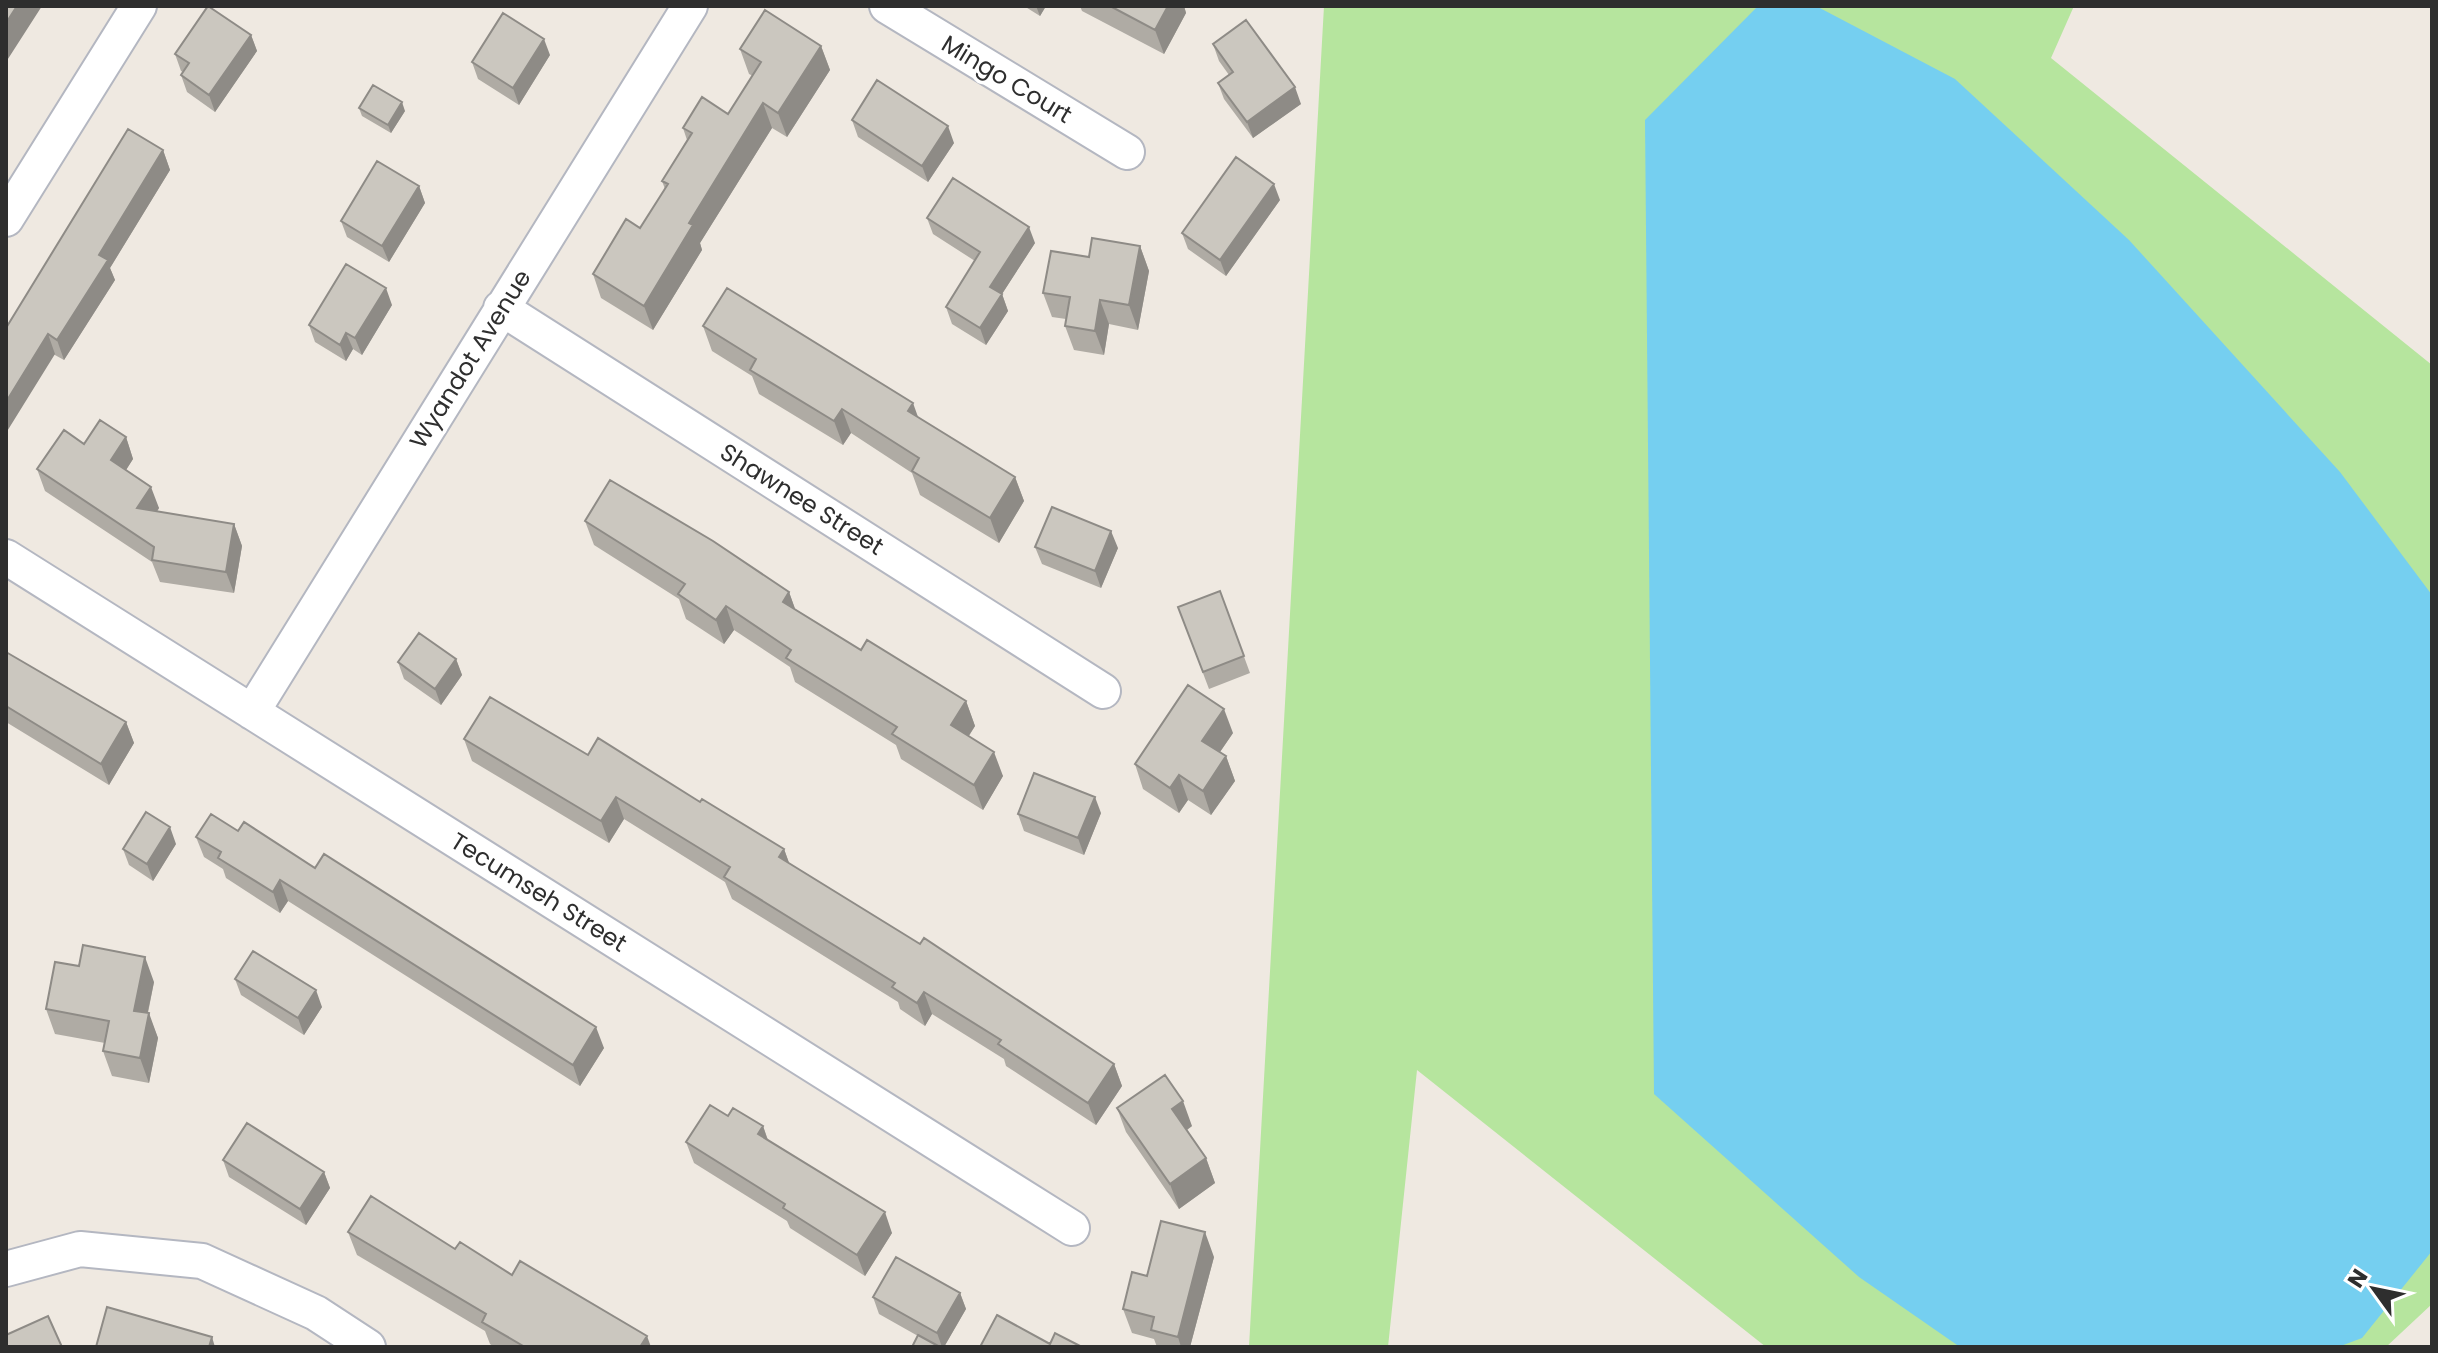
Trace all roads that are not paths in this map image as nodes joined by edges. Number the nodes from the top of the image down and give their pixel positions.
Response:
1 (139, 6) edge
2 (690, 6) edge
3 (887, 6) edge
4 (1127, 152) dead end
5 (6, 219) edge
6 (501, 308) junction
7 (6, 557) edge
8 (1103, 691) dead end
9 (252, 712) junction
10 (1072, 1228) dead end
11 (6, 1269) edge
12 (368, 1347) edge

1 - 5 street
2 - 6 street, Wyandot Avenue
3 - 4 street, Mingo Court
6 - 8 street, Shawnee Street
6 - 9 street, Wyandot Avenue
7 - 9 street, Tecumseh Street
9 - 10 street, Tecumseh Street
11 - 12 street

